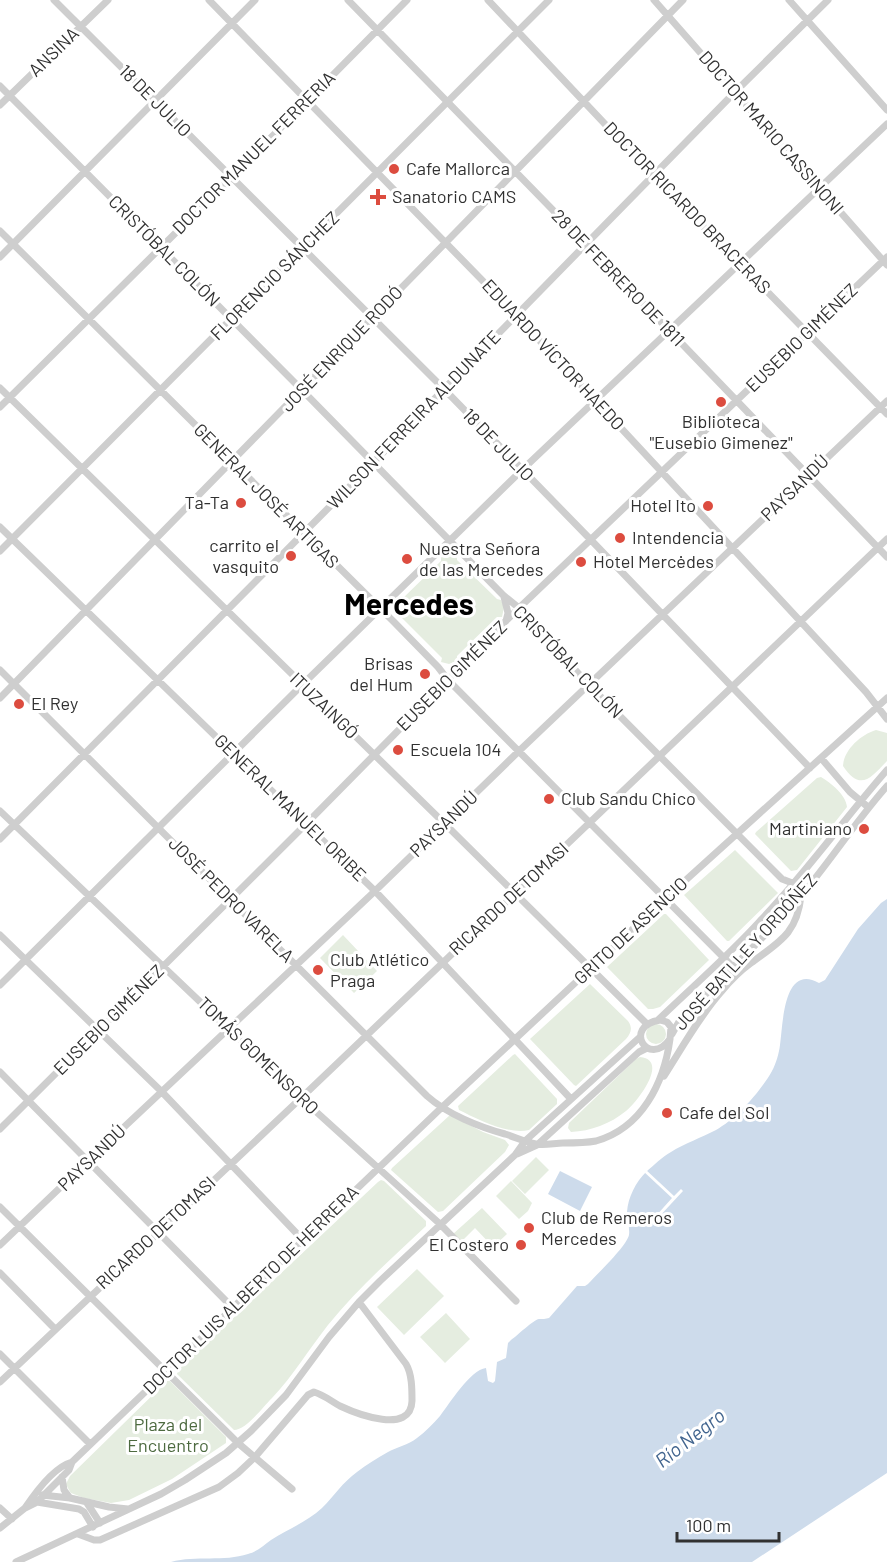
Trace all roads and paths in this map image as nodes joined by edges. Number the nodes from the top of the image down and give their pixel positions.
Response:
1 (54, 0) edge
2 (108, 0) edge
3 (209, 0) edge
4 (255, 0) edge
5 (348, 0) edge
6 (407, 0) edge
7 (488, 0) edge
8 (549, 0) edge
9 (654, 0) edge
10 (683, 0) edge
11 (789, 0) edge
12 (828, 0) edge
13 (668, 15) junction
14 (808, 21) junction
15 (232, 23) junction
16 (80, 27) junction
17 (376, 30) junction
18 (518, 31) junction
19 (0, 86) edge
20 (735, 92) junction
21 (9, 95) junction
22 (306, 100) junction
23 (447, 101) junction
24 (584, 101) junction
25 (155, 102) junction
26 (0, 105) edge
27 (887, 110) edge
28 (887, 124) edge
29 (85, 171) junction
30 (514, 172) junction
31 (377, 173) junction
32 (653, 175) junction
33 (231, 178) junction
34 (820, 188) junction
35 (0, 231) edge
36 (446, 243) junction
37 (13, 244) junction
38 (586, 244) junction
39 (160, 247) junction
40 (302, 248) junction
41 (0, 257) edge
42 (886, 261) edge
43 (740, 263) junction
44 (516, 315) junction
45 (372, 318) junction
46 (231, 319) junction
47 (88, 320) junction
48 (669, 331) junction
49 (808, 333) junction
50 (0, 388) edge
51 (444, 389) junction
52 (302, 390) junction
53 (160, 391) junction
54 (9, 398) junction
55 (736, 400) junction
56 (887, 400) edge
57 (596, 401) junction
58 (0, 407) edge
59 (880, 407) junction
60 (887, 414) edge
61 (232, 462) junction
62 (374, 462) junction
63 (82, 468) junction
64 (523, 470) junction
65 (662, 472) junction
66 (808, 476) junction
67 (0, 527) edge
68 (303, 533) junction
69 (12, 539) junction
70 (887, 539) edge
71 (154, 540) junction
72 (591, 540) junction
73 (450, 541) junction
74 (732, 548) junction
75 (878, 548) junction
76 (0, 551) edge
77 (439, 552) junction
78 (461, 552) junction
79 (887, 557) edge
80 (503, 595) junction
81 (390, 598) junction
82 (519, 608) junction
83 (380, 609) junction
84 (86, 610) junction
85 (227, 610) junction
86 (662, 614) junction
87 (394, 621) junction
88 (506, 621) junction
89 (800, 622) junction
90 (460, 666) junction
91 (438, 667) junction
92 (0, 670) edge
93 (158, 680) junction
94 (448, 680) junction
95 (14, 684) junction
96 (302, 685) junction
97 (589, 685) junction
98 (732, 687) junction
99 (0, 698) edge
100 (887, 698) edge
101 (878, 707) junction
102 (887, 719) edge
103 (519, 750) junction
104 (234, 753) junction
105 (85, 754) junction
106 (374, 754) junction
107 (660, 756) junction
108 (821, 758) junction
109 (810, 768) junction
110 (887, 770) edge
111 (887, 786) edge
112 (860, 801) junction
113 (868, 807) junction
114 (0, 811) edge
115 (590, 822) junction
116 (444, 823) junction
117 (306, 824) junction
118 (14, 825) junction
119 (159, 828) junction
120 (737, 834) junction
121 (0, 839) edge
122 (782, 879) junction
123 (794, 884) junction
124 (375, 891) junction
125 (786, 892) junction
126 (516, 893) junction
127 (802, 894) junction
128 (90, 896) junction
129 (666, 898) junction
130 (230, 899) junction
131 (795, 903) junction
132 (0, 935) edge
133 (724, 957) junction
134 (26, 960) junction
135 (442, 962) junction
136 (296, 965) junction
137 (164, 966) junction
138 (733, 967) junction
139 (590, 969) junction
140 (0, 985) edge
141 (658, 1020) junction
142 (647, 1024) junction
143 (228, 1029) junction
144 (99, 1030) junction
145 (367, 1035) junction
146 (640, 1037) junction
147 (671, 1037) junction
148 (515, 1039) junction
149 (647, 1048) junction
150 (0, 1072) edge
151 (657, 1088) junction
152 (162, 1092) junction
153 (301, 1098) junction
154 (571, 1099) junction
155 (28, 1100) junction
156 (443, 1107) junction
157 (0, 1129) edge
158 (525, 1141) junction
159 (537, 1145) junction
160 (515, 1155) junction
161 (88, 1161) junction
162 (230, 1163) junction
163 (378, 1168) junction
164 (0, 1207) edge
165 (440, 1224) junction
166 (21, 1227) junction
167 (157, 1232) junction
168 (303, 1240) junction
169 (0, 1245) edge
170 (0, 1273) edge
171 (91, 1295) junction
172 (516, 1301) dead end
173 (359, 1302) junction
174 (232, 1307) junction
175 (55, 1329) junction
176 (0, 1354) edge
177 (14, 1369) junction
178 (166, 1371) junction
179 (0, 1382) edge
180 (238, 1443) junction
181 (90, 1444) junction
182 (255, 1457) junction
183 (72, 1462) junction
184 (62, 1477) junction
185 (292, 1489) dead end
186 (44, 1496) junction
187 (70, 1498) junction
188 (35, 1499) junction
189 (86, 1503) junction
190 (0, 1508) edge
191 (130, 1509) junction
192 (12, 1519) junction
193 (96, 1525) junction
194 (0, 1528) edge
195 (78, 1534) junction
196 (16, 1562) edge

1 - 16 street, 18 DE JULIO
2 - 16 street, ANSINA
3 - 15 street, EDUARDO VÍCTOR HAEDO
4 - 15 street
5 - 17 street, 28 DE FEBRERO DE 1811
6 - 17 street, DOCTOR MANUEL FERRERIA
7 - 18 street, DOCTOR RICARDO BRACERAS
8 - 18 street, FLORENCIO SÁNCHEZ
9 - 13 street, DOCTOR MARIO CASSINONI
10 - 13 street, JOSÉ ENRIQUE RODÓ
11 - 14 street
12 - 14 street, WILSON FERREIRA ALDUNATE
13 - 20 street, DOCTOR MARIO CASSINONI
13 - 24 street, JOSÉ ENRIQUE RODÓ
14 - 20 street, WILSON FERREIRA ALDUNATE
14 - 27 street
15 - 22 street, EDUARDO VÍCTOR HAEDO
15 - 25 street
16 - 21 street, ANSINA
16 - 25 street, 18 DE JULIO
17 - 22 street, DOCTOR MANUEL FERRERIA
17 - 23 street, 28 DE FEBRERO DE 1811
18 - 23 street, FLORENCIO SÁNCHEZ
18 - 24 street, DOCTOR RICARDO BRACERAS
19 - 21 street, CRISTÓBAL COLÓN
20 - 32 street, WILSON FERREIRA ALDUNATE
20 - 34 street, DOCTOR MARIO CASSINONI
21 - 26 street, ANSINA
21 - 29 street, CRISTÓBAL COLÓN
22 - 31 street, EDUARDO VÍCTOR HAEDO
22 - 33 street, DOCTOR MANUEL FERRERIA
23 - 30 street, 28 DE FEBRERO DE 1811
23 - 31 street, FLORENCIO SÁNCHEZ
24 - 30 street, JOSÉ ENRIQUE RODÓ
24 - 32 street, DOCTOR RICARDO BRACERAS
25 - 29 street
25 - 33 street, 18 DE JULIO
28 - 34 street
29 - 37 street
29 - 39 street, CRISTÓBAL COLÓN
30 - 36 street, JOSÉ ENRIQUE RODÓ
30 - 38 street, 28 DE FEBRERO DE 1811
31 - 36 street, EDUARDO VÍCTOR HAEDO
31 - 40 street, FLORENCIO SÁNCHEZ
32 - 38 street, WILSON FERREIRA ALDUNATE
32 - 43 street, DOCTOR RICARDO BRACERAS
33 - 39 street, DOCTOR MANUEL FERRERIA
33 - 40 street, 18 DE JULIO
34 - 42 street, DOCTOR MARIO CASSINONI
34 - 43 street
35 - 37 street, GENERAL JOSÉ ARTIGAS
36 - 44 street, EDUARDO VÍCTOR HAEDO
36 - 45 street, JOSÉ ENRIQUE RODÓ
37 - 41 street
37 - 47 street, GENERAL JOSÉ ARTIGAS
38 - 44 street, WILSON FERREIRA ALDUNATE
38 - 48 street, 28 DE FEBRERO DE 1811
39 - 46 street, CRISTÓBAL COLÓN
39 - 47 street, DOCTOR MANUEL FERRERIA
40 - 45 street, 18 DE JULIO
40 - 46 street, FLORENCIO SÁNCHEZ
42 - 49 street, EUSEBIO GIMÉNEZ
43 - 48 street
43 - 49 street, DOCTOR RICARDO BRACERAS
44 - 51 street, WILSON FERREIRA ALDUNATE
44 - 57 street, EDUARDO VÍCTOR HAEDO
45 - 51 street, 18 DE JULIO
45 - 52 street, JOSÉ ENRIQUE RODÓ
46 - 52 street, CRISTÓBAL COLÓN
46 - 53 street, FLORENCIO SÁNCHEZ
47 - 53 street, GENERAL JOSÉ ARTIGAS
47 - 54 street, DOCTOR MANUEL FERRERIA
48 - 55 street, 28 DE FEBRERO DE 1811
48 - 57 street
49 - 55 street, EUSEBIO GIMÉNEZ
49 - 59 street, DOCTOR RICARDO BRACERAS
50 - 54 street, ITUZAINGÓ
51 - 62 street, WILSON FERREIRA ALDUNATE
51 - 64 street, 18 DE JULIO
52 - 61 street, JOSÉ ENRIQUE RODÓ
52 - 62 street, CRISTÓBAL COLÓN
53 - 61 street, GENERAL JOSÉ ARTIGAS
53 - 63 street, FLORENCIO SÁNCHEZ
54 - 58 street, DOCTOR MANUEL FERRERIA
54 - 63 street, ITUZAINGÓ
55 - 65 street, EUSEBIO GIMÉNEZ
55 - 66 street, 28 DE FEBRERO DE 1811
56 - 59 street, PAYSANDÚ
57 - 64 street
57 - 65 street, EDUARDO VÍCTOR HAEDO
59 - 60 street, DOCTOR RICARDO BRACERAS
59 - 66 street, PAYSANDÚ
61 - 68 street, GENERAL JOSÉ ARTIGAS
61 - 71 street, JOSÉ ENRIQUE RODÓ
62 - 68 street, WILSON FERREIRA ALDUNATE
62 - 73 street, CRISTÓBAL COLÓN
63 - 69 street, FLORENCIO SÁNCHEZ
63 - 71 street, ITUZAINGÓ
64 - 72 street, 18 DE JULIO
64 - 73 street
65 - 72 street, EUSEBIO GIMÉNEZ
65 - 74 street, EDUARDO VÍCTOR HAEDO
66 - 74 street, PAYSANDÚ
66 - 75 street, 28 DE FEBRERO DE 1811
67 - 69 street, GENERAL MANUEL ORIBE
68 - 83 street, GENERAL JOSÉ ARTIGAS
68 - 85 street, WILSON FERREIRA ALDUNATE
69 - 76 street, FLORENCIO SÁNCHEZ
69 - 84 street, GENERAL MANUEL ORIBE
70 - 75 street, RICARDO DETOMASI
71 - 84 street, JOSÉ ENRIQUE RODÓ
71 - 85 street, ITUZAINGÓ
72 - 82 street, EUSEBIO GIMÉNEZ
72 - 86 street, 18 DE JULIO
73 - 77 street
73 - 78 street, CRISTÓBAL COLÓN
74 - 86 street, PAYSANDÚ
74 - 89 street, EDUARDO VÍCTOR HAEDO
75 - 79 street, 28 DE FEBRERO DE 1811
75 - 89 street, RICARDO DETOMASI
77 - 78 street
77 - 81 street
78 - 80 street, CRISTÓBAL COLÓN
80 - 82 street, CRISTÓBAL COLÓN
80 - 88 street
81 - 83 street
81 - 87 street
82 - 88 street, EUSEBIO GIMÉNEZ
82 - 97 street, CRISTÓBAL COLÓN
83 - 87 street, GENERAL JOSÉ ARTIGAS
83 - 96 street
84 - 93 street, GENERAL MANUEL ORIBE
84 - 95 street, JOSÉ ENRIQUE RODÓ
85 - 93 street, WILSON FERREIRA ALDUNATE
85 - 96 street, ITUZAINGÓ
86 - 97 street, PAYSANDÚ
86 - 98 street, 18 DE JULIO
87 - 91 street, GENERAL JOSÉ ARTIGAS
88 - 90 street, EUSEBIO GIMÉNEZ
89 - 98 street, RICARDO DETOMASI
89 - 101 street, EDUARDO VÍCTOR HAEDO
90 - 91 street
90 - 94 street, EUSEBIO GIMÉNEZ
91 - 94 street, GENERAL JOSÉ ARTIGAS
92 - 95 street, JOSÉ PEDRO VARELA
93 - 104 street, GENERAL MANUEL ORIBE
93 - 105 street, WILSON FERREIRA ALDUNATE
94 - 103 street, GENERAL JOSÉ ARTIGAS
94 - 106 street, EUSEBIO GIMÉNEZ
95 - 99 street, JOSÉ ENRIQUE RODÓ
95 - 105 street, JOSÉ PEDRO VARELA
96 - 104 street
96 - 106 street, ITUZAINGÓ
97 - 103 street, PAYSANDÚ
97 - 107 street, CRISTÓBAL COLÓN
98 - 107 street, RICARDO DETOMASI
98 - 109 street, 18 DE JULIO
100 - 101 street, GRITO DE ASENCIO
101 - 102 street, EDUARDO VÍCTOR HAEDO
101 - 108 street, GRITO DE ASENCIO
103 - 115 street, GENERAL JOSÉ ARTIGAS
103 - 116 street, PAYSANDÚ
104 - 117 street, GENERAL MANUEL ORIBE
104 - 119 street
105 - 118 street, WILSON FERREIRA ALDUNATE
105 - 119 street, JOSÉ PEDRO VARELA
106 - 116 street, ITUZAINGÓ
106 - 117 street, EUSEBIO GIMÉNEZ
107 - 115 street, RICARDO DETOMASI
107 - 120 street, CRISTÓBAL COLÓN
108 - 109 street, GRITO DE ASENCIO
108 - 112 street
109 - 120 street, GRITO DE ASENCIO
110 - 112 street
111 - 113 street, JOSÉ BATLLE Y ORDÓÑEZ
112 - 113 street
112 - 123 street
113 - 127 street, JOSÉ BATLLE Y ORDÓÑEZ
114 - 118 street, TOMÁS GOMENSORO
115 - 126 street, RICARDO DETOMASI
115 - 129 street, GENERAL JOSÉ ARTIGAS
116 - 124 street, PAYSANDÚ
116 - 126 street, ITUZAINGÓ
117 - 124 street, GENERAL MANUEL ORIBE
117 - 130 street, EUSEBIO GIMÉNEZ
118 - 121 street, WILSON FERREIRA ALDUNATE
118 - 128 street, TOMÁS GOMENSORO
119 - 128 street
119 - 130 street, JOSÉ PEDRO VARELA
120 - 122 street, CRISTÓBAL COLÓN
120 - 129 street, GRITO DE ASENCIO
122 - 123 street
122 - 125 street
123 - 125 street
123 - 127 street
124 - 135 street, GENERAL MANUEL ORIBE
124 - 136 street, PAYSANDÚ
125 - 131 street
125 - 133 street
126 - 135 street, RICARDO DETOMASI
126 - 139 street, ITUZAINGÓ
127 - 131 street, JOSÉ BATLLE Y ORDÓÑEZ
127 - 151 street
128 - 134 street
128 - 137 street, TOMÁS GOMENSORO
129 - 133 street, GENERAL JOSÉ ARTIGAS
129 - 139 street, GRITO DE ASENCIO
130 - 136 street, JOSÉ PEDRO VARELA
130 - 137 street, EUSEBIO GIMÉNEZ
131 - 138 street, JOSÉ BATLLE Y ORDÓÑEZ
132 - 134 street
133 - 138 street, GENERAL JOSÉ ARTIGAS
133 - 141 street
134 - 140 street
134 - 144 street
135 - 145 street, RICARDO DETOMASI
135 - 148 street, GENERAL MANUEL ORIBE
136 - 143 street, PAYSANDÚ
136 - 145 street, JOSÉ PEDRO VARELA
137 - 143 street, TOMÁS GOMENSORO
137 - 144 street, EUSEBIO GIMÉNEZ
138 - 147 street, JOSÉ BATLLE Y ORDÓÑEZ
139 - 142 street, ITUZAINGÓ
139 - 148 street, GRITO DE ASENCIO
141 - 142 street
141 - 147 street
142 - 146 street
143 - 152 street, PAYSANDÚ
143 - 153 street, TOMÁS GOMENSORO
144 - 152 street
144 - 155 street, EUSEBIO GIMÉNEZ
145 - 153 street, RICARDO DETOMASI
145 - 156 street, JOSÉ PEDRO VARELA
146 - 149 street
146 - 154 street
147 - 149 street
147 - 151 street
148 - 154 street, GENERAL MANUEL ORIBE
148 - 156 street, GRITO DE ASENCIO
149 - 159 street
150 - 155 street
151 - 159 street
152 - 161 street, PAYSANDÚ
152 - 162 street
153 - 162 street, RICARDO DETOMASI
153 - 163 street, TOMÁS GOMENSORO
154 - 158 street
155 - 157 street, EUSEBIO GIMÉNEZ
155 - 161 street
156 - 158 street, JOSÉ PEDRO VARELA
156 - 163 street, GRITO DE ASENCIO
158 - 159 street, JOSÉ PEDRO VARELA
158 - 160 street
159 - 160 street
160 - 165 street
161 - 166 street, PAYSANDÚ
161 - 167 street
162 - 167 street, RICARDO DETOMASI
162 - 168 street
163 - 165 street, TOMÁS GOMENSORO
163 - 168 street, DOCTOR LUIS ALBERTO DE HERRERA
164 - 166 street
165 - 172 street, TOMÁS GOMENSORO
165 - 173 street
166 - 169 street, PAYSANDÚ
166 - 171 street
167 - 171 street, RICARDO DETOMASI
167 - 174 street
168 - 174 street, DOCTOR LUIS ALBERTO DE HERRERA
170 - 175 street
171 - 175 street, RICARDO DETOMASI
171 - 178 street
173 - 180 street
173 - 182 street
174 - 178 street, DOCTOR LUIS ALBERTO DE HERRERA
175 - 177 street, RICARDO DETOMASI
176 - 177 street
177 - 179 street, RICARDO DETOMASI
177 - 181 street
178 - 180 street
178 - 181 street, DOCTOR LUIS ALBERTO DE HERRERA
180 - 182 street
180 - 191 street
181 - 183 street, DOCTOR LUIS ALBERTO DE HERRERA
182 - 185 street
182 - 195 street
183 - 184 street, DOCTOR LUIS ALBERTO DE HERRERA
183 - 188 street, DOCTOR LUIS ALBERTO DE HERRERA
184 - 186 street, DOCTOR LUIS ALBERTO DE HERRERA
184 - 187 street
186 - 187 street
186 - 188 street, DOCTOR LUIS ALBERTO DE HERRERA
187 - 189 street
188 - 192 street, DOCTOR LUIS ALBERTO DE HERRERA
188 - 193 street
189 - 191 street
189 - 193 street
190 - 192 street
191 - 193 street
192 - 194 street, DOCTOR LUIS ALBERTO DE HERRERA
193 - 195 street
195 - 196 street

